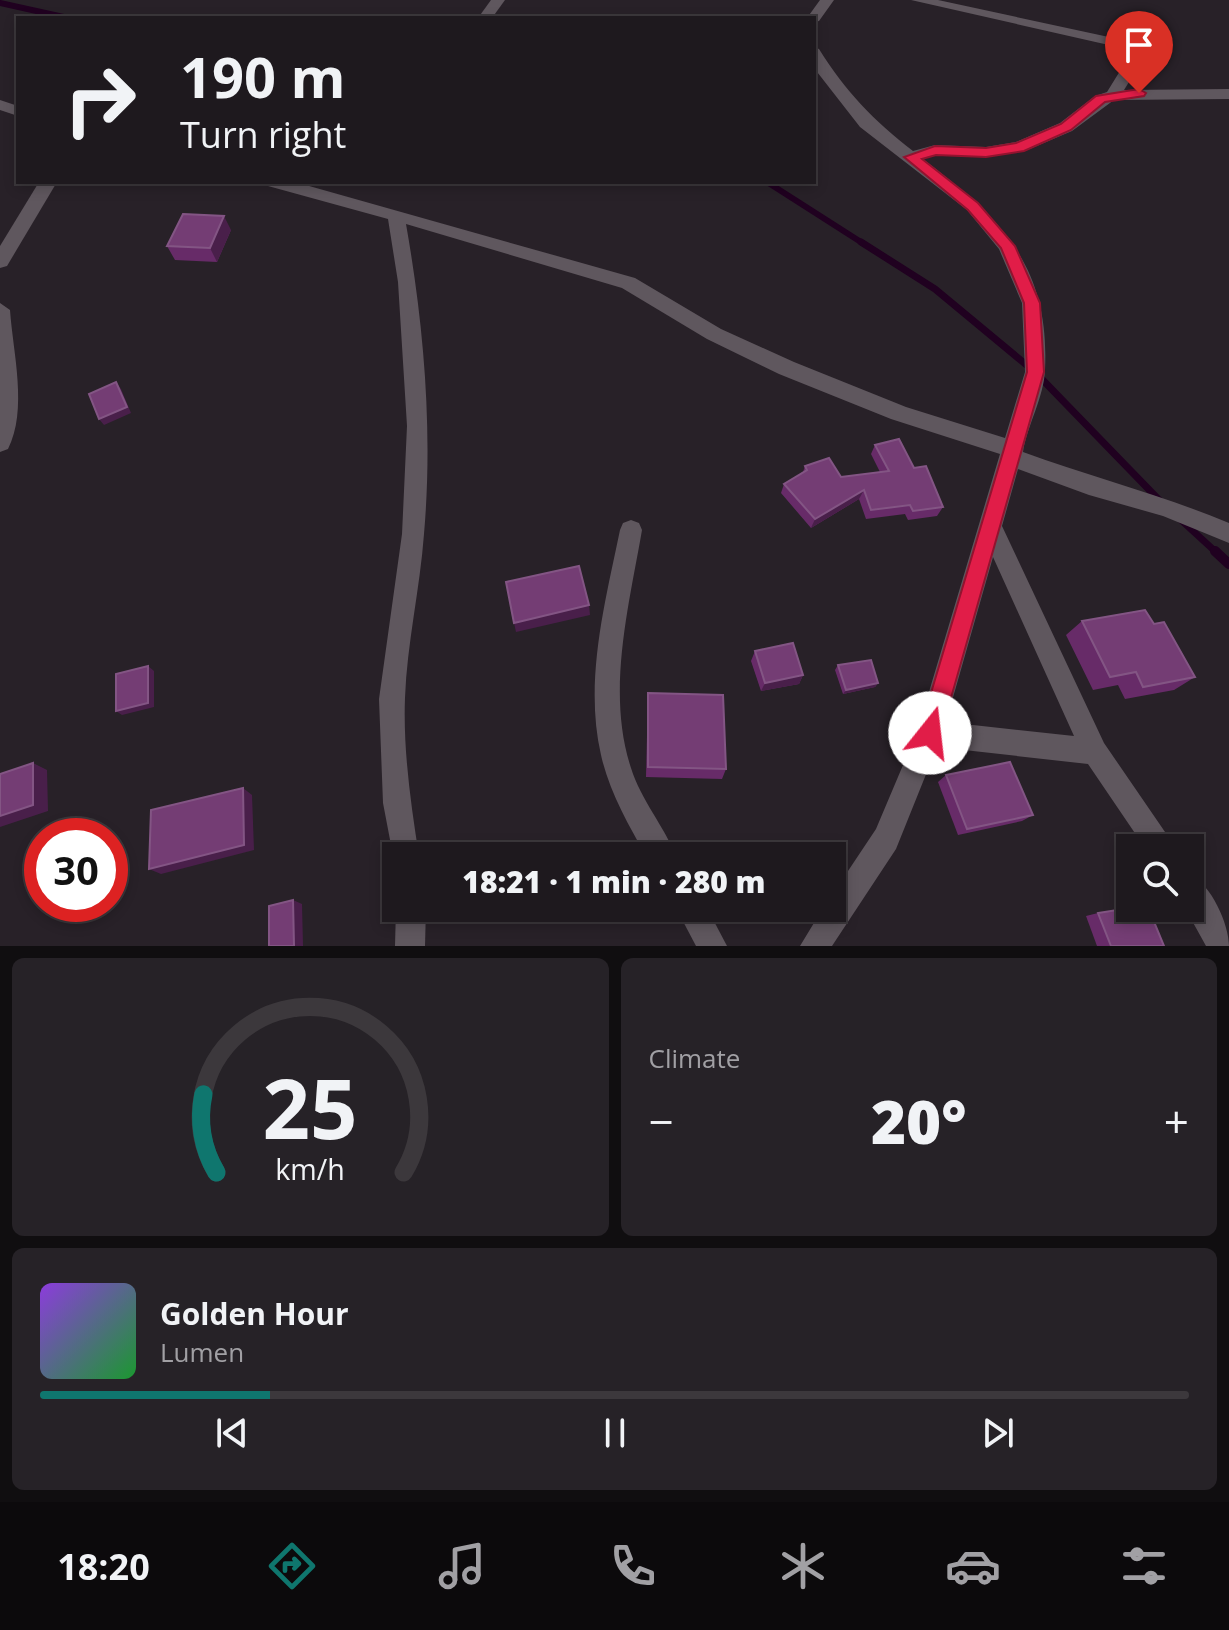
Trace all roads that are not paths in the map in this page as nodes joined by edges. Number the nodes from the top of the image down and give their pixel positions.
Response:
1 (918, 0) edge
2 (816, 56) edge
3 (1229, 94) edge
4 (1113, 95) junction
5 (911, 157) junction
6 (47, 184) edge
7 (281, 184) edge
8 (396, 215) junction
9 (0, 261) edge
10 (0, 310) edge
11 (3, 367) edge
12 (0, 443) edge
13 (1013, 453) junction
14 (990, 526) junction
15 (631, 530) dead end
16 (1229, 533) edge
17 (930, 733) junction
18 (1095, 752) junction
19 (1152, 834) edge
20 (403, 842) edge
21 (654, 842) edge
22 (1204, 914) edge
23 (411, 922) edge
24 (699, 922) edge
25 (410, 946) edge
26 (712, 946) edge
27 (815, 946) edge
28 (1222, 946) edge

1 - 4 street
2 - 5 street
3 - 4 street
4 - 5 street
5 - 13 street
6 - 9 street
7 - 8 street
8 - 13 street
8 - 20 street
10 - 11 street
11 - 12 street
13 - 14 street
13 - 16 street
14 - 17 street
14 - 18 street
15 - 21 street
17 - 18 street
17 - 27 street
18 - 19 street
22 - 28 street
23 - 25 street
24 - 26 street

